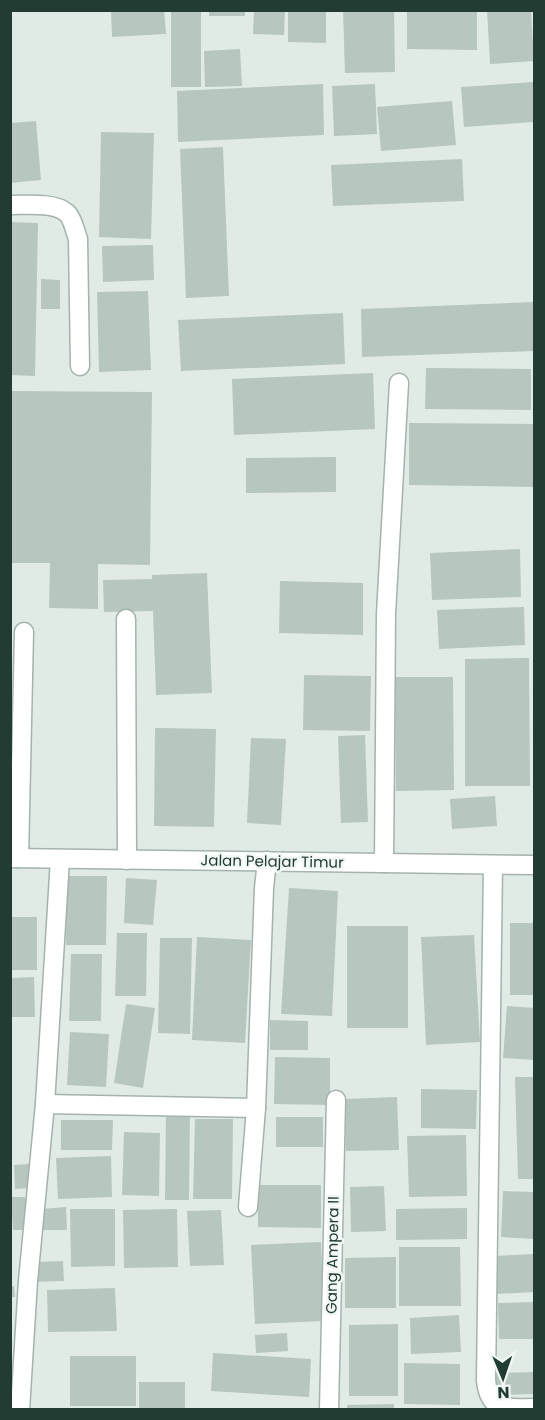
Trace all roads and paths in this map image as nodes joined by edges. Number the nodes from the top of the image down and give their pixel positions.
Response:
1 (10, 205) edge
2 (80, 366) dead end
3 (399, 383) dead end
4 (126, 619) dead end
5 (24, 632) dead end
6 (15, 858) edge
7 (60, 859) junction
8 (127, 860) junction
9 (267, 861) junction
10 (384, 863) junction
11 (493, 865) junction
12 (534, 865) edge
13 (336, 1100) dead end
14 (45, 1104) junction
15 (256, 1108) junction
16 (248, 1207) dead end
17 (534, 1408) edge
18 (20, 1410) edge
19 (329, 1410) edge

1 - 2 street
3 - 10 street
4 - 8 street
5 - 6 street
6 - 7 street, Jalan Pelajar Timur
7 - 8 street, Jalan Pelajar Timur
7 - 14 street
8 - 9 street, Jalan Pelajar Timur
9 - 10 street, Jalan Pelajar Timur
9 - 15 street
10 - 11 street, Jalan Pelajar Timur
11 - 12 street, Jalan Pelajar Timur
11 - 17 street
13 - 19 street, Gang Ampera II
14 - 15 street
14 - 18 street
15 - 16 street

